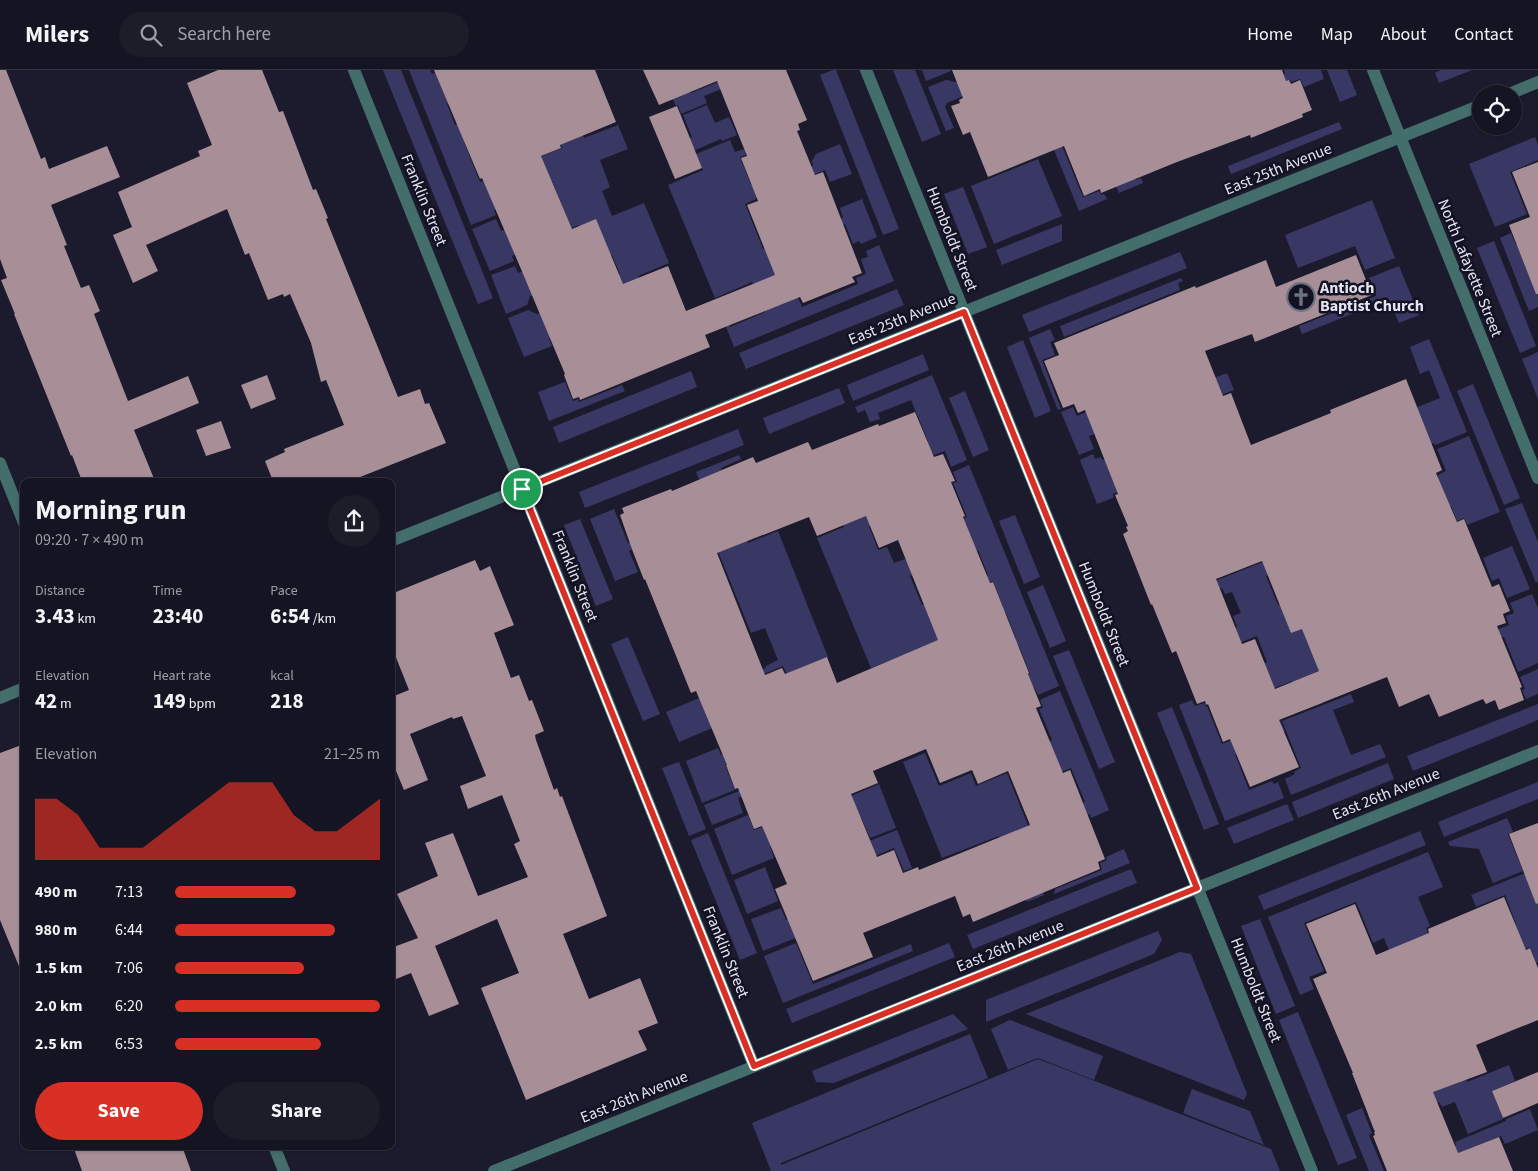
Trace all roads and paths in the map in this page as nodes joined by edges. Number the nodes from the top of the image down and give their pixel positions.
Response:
1 (354, 70) edge
2 (866, 70) edge
3 (1373, 70) edge
4 (1538, 82) edge
5 (1522, 89) edge
6 (1472, 109) edge
7 (1400, 138) junction
8 (964, 312) junction
9 (0, 463) edge
10 (1538, 478) edge
11 (522, 489) junction
12 (20, 512) edge
13 (395, 539) edge
14 (20, 690) edge
15 (0, 698) edge
16 (1538, 751) edge
17 (1197, 888) junction
18 (754, 1066) junction
19 (276, 1150) edge
20 (284, 1171) edge
21 (494, 1171) edge
22 (1312, 1171) edge

1 - 11 street, Franklin Street
2 - 8 street, Humboldt Street
3 - 7 street, North Lafayette Street
4 - 5 street
6 - 7 street, East 25th Avenue
7 - 8 street, East 25th Avenue
7 - 10 street, North Lafayette Street
8 - 11 street, East 25th Avenue
8 - 17 street, Humboldt Street
9 - 12 street
11 - 13 street, East 25th Avenue
11 - 18 street, Franklin Street
14 - 15 street
16 - 17 street, East 26th Avenue
17 - 18 street, East 26th Avenue
17 - 22 street, Humboldt Street
18 - 21 street, East 26th Avenue
19 - 20 street

